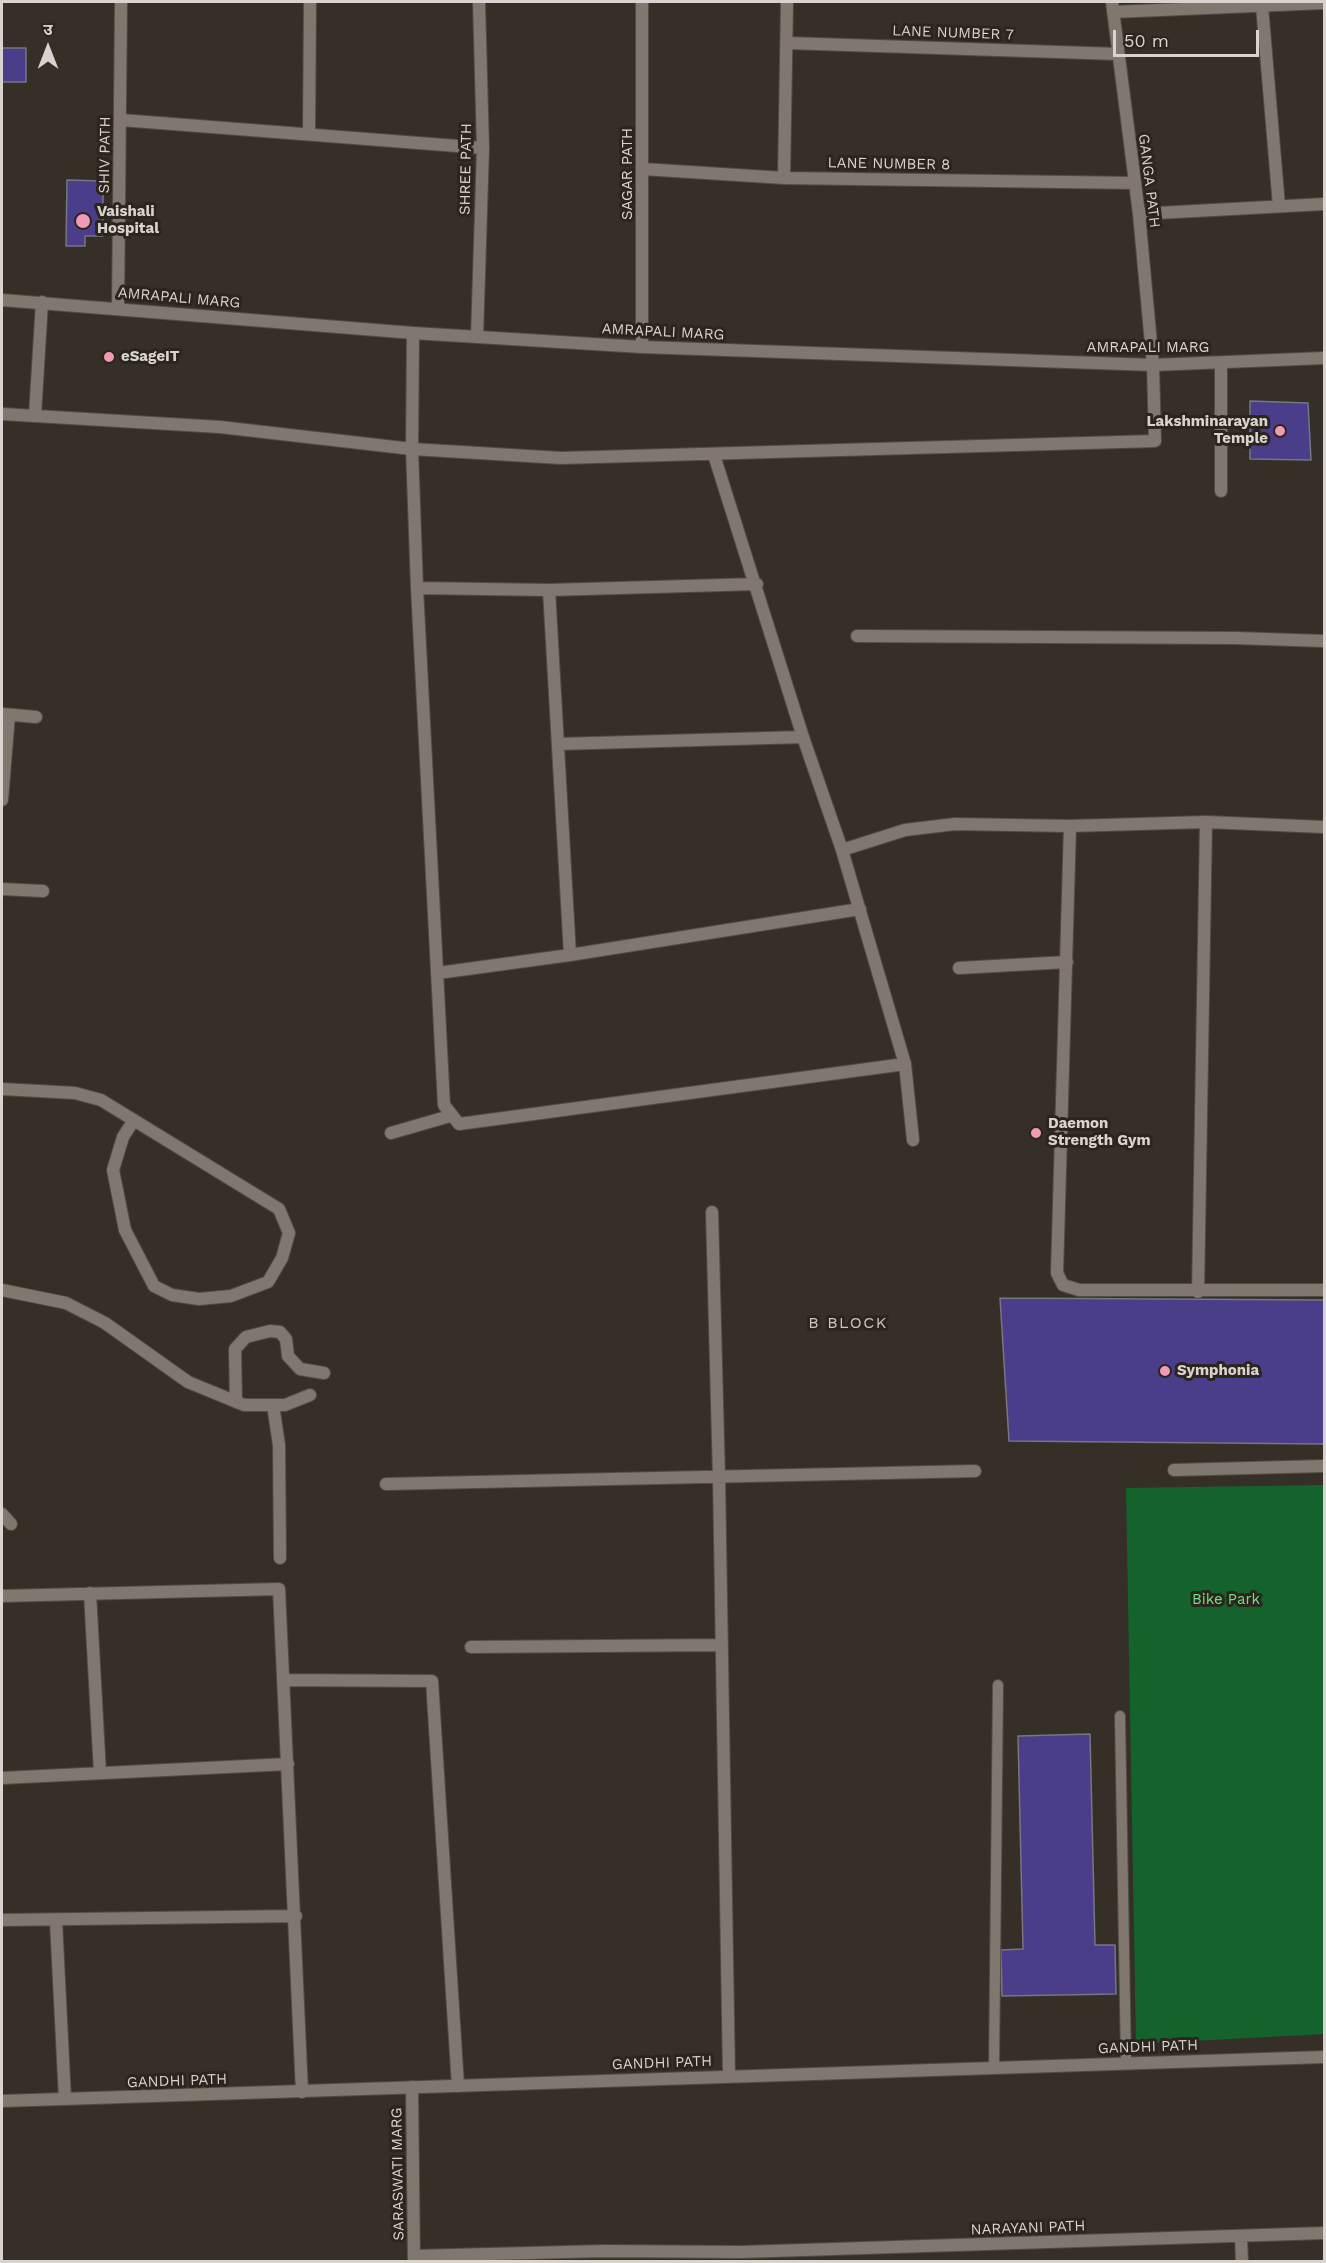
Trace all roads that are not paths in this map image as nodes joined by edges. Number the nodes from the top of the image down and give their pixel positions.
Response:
1 (121, 2) edge
2 (310, 2) edge
3 (479, 2) edge
4 (642, 2) edge
5 (787, 2) edge
6 (1324, 3) edge
7 (1262, 6) junction
8 (1112, 7) edge
9 (787, 43) junction
10 (1118, 54) junction
11 (121, 120) junction
12 (309, 134) junction
13 (483, 148) junction
14 (643, 169) junction
15 (784, 178) junction
16 (1134, 183) junction
17 (1324, 204) edge
18 (1279, 206) junction
19 (1139, 214) junction
20 (2, 300) edge
21 (42, 302) junction
22 (118, 308) junction
23 (413, 333) junction
24 (477, 337) junction
25 (642, 347) junction
26 (1324, 358) edge
27 (1221, 363) junction
28 (1153, 366) junction
29 (2, 414) edge
30 (35, 415) junction
31 (412, 449) junction
32 (714, 455) junction
33 (1221, 491) dead end
34 (757, 584) junction
35 (417, 588) junction
36 (549, 590) junction
37 (857, 636) dead end
38 (1324, 641) edge
39 (5, 714) edge
40 (36, 717) dead end
41 (803, 737) junction
42 (558, 744) junction
43 (2, 800) edge
44 (1206, 822) junction
45 (1070, 826) junction
46 (1324, 827) edge
47 (842, 850) junction
48 (2, 889) edge
49 (43, 891) dead end
50 (860, 909) junction
51 (570, 956) junction
52 (1067, 962) junction
53 (960, 968) dead end
54 (438, 973) junction
55 (905, 1064) junction
56 (2, 1089) edge
57 (450, 1116) junction
58 (134, 1120) junction
59 (391, 1133) dead end
60 (913, 1140) dead end
61 (712, 1212) dead end
62 (2, 1290) edge
63 (1324, 1290) edge
64 (1198, 1292) junction
65 (324, 1373) dead end
66 (310, 1395) dead end
67 (236, 1402) junction
68 (273, 1405) junction
69 (1324, 1466) edge
70 (1174, 1470) dead end
71 (975, 1471) dead end
72 (719, 1478) junction
73 (386, 1484) dead end
74 (2, 1514) edge
75 (11, 1524) dead end
76 (280, 1558) dead end
77 (90, 1593) junction
78 (2, 1596) edge
79 (722, 1645) junction
80 (471, 1647) dead end
81 (283, 1680) junction
82 (998, 1685) dead end
83 (1119, 1716) dead end
84 (288, 1764) junction
85 (100, 1773) junction
86 (2, 1778) edge
87 (296, 1916) junction
88 (2, 1920) edge
89 (56, 1921) junction
90 (1324, 2057) edge
91 (1126, 2063) junction
92 (994, 2067) junction
93 (729, 2076) junction
94 (412, 2086) junction
95 (458, 2086) junction
96 (302, 2092) junction
97 (65, 2099) junction
98 (2, 2101) edge
99 (1324, 2233) edge
100 (1241, 2237) junction
101 (741, 2257) edge
102 (414, 2259) edge
103 (1242, 2262) edge

1 - 11 street, SHIV PATH
2 - 12 street
3 - 13 street, SHREE PATH
4 - 14 street, SAGAR PATH
5 - 9 street
6 - 7 street
7 - 8 street
7 - 18 street
8 - 10 street, GANGA PATH
9 - 10 street, LANE NUMBER 7
9 - 15 street
10 - 16 street, GANGA PATH
11 - 12 street
11 - 22 street, SHIV PATH
12 - 13 street
13 - 24 street, SHREE PATH
14 - 15 street, LANE NUMBER 8
14 - 25 street, SAGAR PATH
15 - 16 street, LANE NUMBER 8
16 - 19 street, GANGA PATH
17 - 18 street
18 - 19 street
19 - 28 street, GANGA PATH
20 - 21 street, AMRAPALI MARG
21 - 22 street, AMRAPALI MARG
21 - 30 street
22 - 23 street, AMRAPALI MARG
23 - 24 street, AMRAPALI MARG
23 - 31 street
24 - 25 street, AMRAPALI MARG
25 - 28 street, AMRAPALI MARG
26 - 27 street, AMRAPALI MARG
27 - 28 street, AMRAPALI MARG
27 - 33 street
28 - 32 street, GANGA PATH
29 - 30 street
30 - 31 street
31 - 32 street
31 - 35 street
32 - 34 street
34 - 36 street
34 - 41 street
35 - 36 street
35 - 54 street
36 - 42 street
37 - 38 street
39 - 40 street
39 - 43 street
41 - 42 street
41 - 47 street
42 - 51 street
44 - 45 street
44 - 46 street
44 - 64 street
45 - 47 street
45 - 52 street
47 - 50 street
48 - 49 street
50 - 51 street
50 - 55 street
51 - 54 street
52 - 53 street
52 - 64 street
54 - 57 street
55 - 57 street
55 - 60 street
56 - 58 street
57 - 59 street
58 - 58 street
61 - 72 street
62 - 67 street
63 - 64 street
65 - 67 street
66 - 68 street
67 - 68 street
68 - 76 street
69 - 70 street
71 - 72 street
72 - 73 street
72 - 79 street
74 - 75 street
77 - 78 street
77 - 81 street
77 - 85 street
79 - 80 street
79 - 93 street
81 - 84 street
81 - 95 street
82 - 92 lane
83 - 91 lane
84 - 85 street
84 - 87 street
85 - 86 street
87 - 89 street
87 - 96 street
88 - 89 street
89 - 97 street
90 - 91 street, GANDHI PATH
91 - 92 street, GANDHI PATH
92 - 93 street, GANDHI PATH
93 - 95 street, GANDHI PATH
94 - 95 street, GANDHI PATH
94 - 96 street, GANDHI PATH
94 - 102 street, SARASWATI MARG
96 - 97 street, GANDHI PATH
97 - 98 street, GANDHI PATH
99 - 100 street, NARAYANI PATH
100 - 101 street, NARAYANI PATH
100 - 103 street
101 - 102 street, NARAYANI PATH

